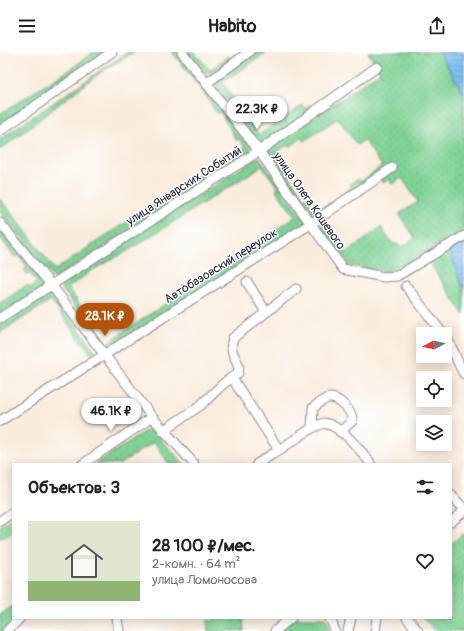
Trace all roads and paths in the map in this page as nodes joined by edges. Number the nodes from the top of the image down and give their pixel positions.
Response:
1 (112, 52) edge
2 (182, 52) edge
3 (249, 52) edge
4 (377, 67) dead end
5 (207, 83) junction
6 (0, 131) edge
7 (259, 151) junction
8 (392, 168) dead end
9 (0, 223) edge
10 (312, 223) junction
11 (464, 236) edge
12 (247, 282) dead end
13 (52, 286) junction
14 (406, 286) dead end
15 (296, 289) dead end
16 (266, 312) junction
17 (0, 318) edge
18 (438, 327) edge
19 (452, 346) edge
20 (104, 354) junction
21 (464, 374) edge
22 (232, 378) junction
23 (152, 417) junction
24 (0, 421) edge
25 (312, 428) junction
26 (163, 431) junction
27 (340, 432) junction
28 (279, 450) junction
29 (84, 463) edge
30 (193, 463) edge
31 (259, 463) edge
32 (370, 463) edge
33 (452, 496) edge
34 (464, 510) edge
35 (12, 513) edge
36 (0, 521) edge
37 (452, 521) edge
38 (19, 619) edge
39 (117, 619) edge
40 (290, 619) edge
41 (330, 619) edge
42 (351, 619) edge
43 (377, 619) edge
44 (408, 619) edge
45 (7, 631) edge
46 (119, 631) edge
47 (275, 631) edge
48 (335, 631) edge
49 (348, 631) edge
50 (375, 631) edge
51 (418, 631) edge

1 - 6 street
2 - 5 street, улица Олега Кошевого
3 - 5 street
4 - 7 street, улица Январских Событий
5 - 7 street, улица Олега Кошевого
7 - 10 street, улица Олега Кошевого
7 - 13 street, улица Январских Событий
8 - 10 street, Автобазовский переулок
9 - 13 street
10 - 11 street, улица Олега Кошевого
10 - 20 street, Автобазовский переулок
12 - 16 street
13 - 17 street, улица Январских Событий
13 - 20 street
14 - 18 street
15 - 16 street
16 - 22 street
19 - 21 street
20 - 23 street
20 - 24 street, Автобазовский переулок
22 - 26 street
22 - 28 street
23 - 26 street
23 - 29 street
25 - 27 street
25 - 27 street
25 - 28 street
26 - 30 street
27 - 32 street
28 - 31 street
33 - 34 street
34 - 37 street
35 - 36 street
38 - 45 street
39 - 46 street
40 - 47 street
41 - 48 street
42 - 49 street
43 - 50 street
44 - 51 street

